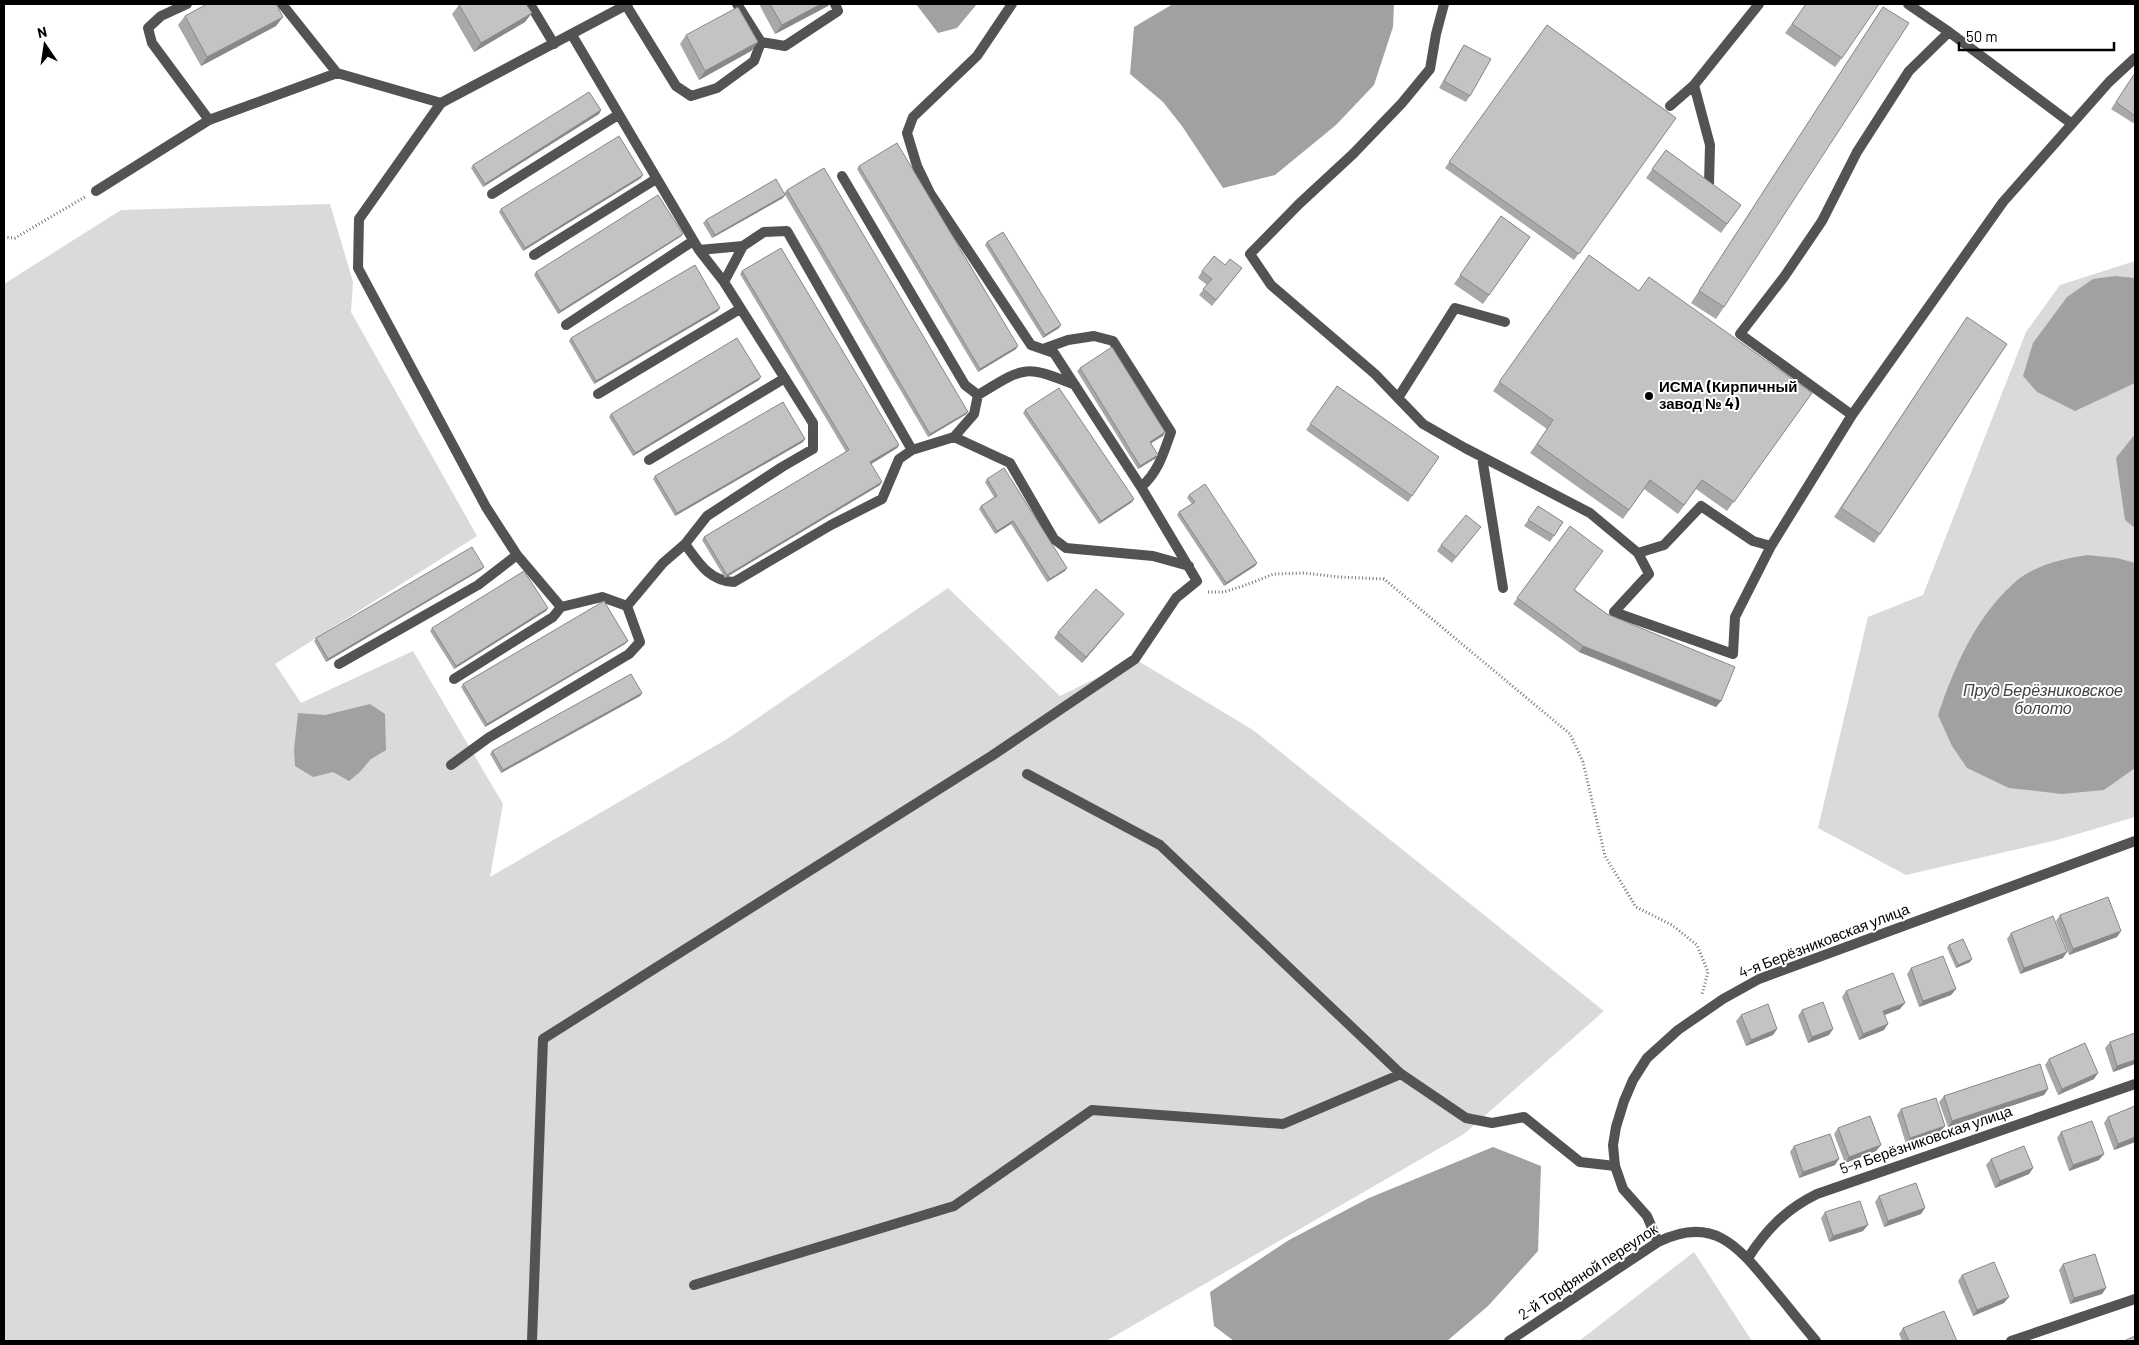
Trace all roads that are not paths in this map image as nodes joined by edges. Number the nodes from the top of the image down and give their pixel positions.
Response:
1 (186, 4) edge
2 (282, 4) edge
3 (530, 4) edge
4 (626, 4) edge
5 (737, 4) edge
6 (835, 4) edge
7 (1012, 4) edge
8 (1444, 4) edge
9 (1759, 4) edge
10 (1908, 4) edge
11 (1949, 32) junction
12 (572, 35) junction
13 (761, 42) junction
14 (554, 44) junction
15 (2135, 58) edge
16 (337, 73) junction
17 (1694, 85) junction
18 (441, 103) junction
19 (1670, 106) dead end
20 (618, 115) junction
21 (209, 120) junction
22 (2072, 124) junction
23 (842, 176) dead end
24 (656, 179) junction
25 (1709, 184) edge
26 (96, 191) road end
27 (492, 194) dead end
28 (696, 246) junction
29 (743, 246) junction
30 (534, 255) dead end
31 (724, 282) junction
32 (740, 309) junction
33 (1505, 322) dead end
34 (566, 325) dead end
35 (1043, 349) junction
36 (785, 378) junction
37 (1075, 385) junction
38 (598, 394) dead end
39 (978, 395) junction
40 (1398, 398) junction
41 (1852, 415) junction
42 (954, 436) junction
43 (912, 450) junction
44 (1482, 457) junction
45 (649, 460) dead end
46 (1141, 486) junction
47 (685, 544) junction
48 (1771, 546) junction
49 (1638, 552) junction
50 (516, 555) junction
51 (1188, 566) junction
52 (1503, 588) dead end
53 (627, 606) junction
54 (561, 607) junction
55 (339, 664) dead end
56 (454, 679) dead end
57 (452, 766) dead end
58 (1027, 774) dead end
59 (2135, 841) edge
60 (1401, 1074) junction
61 (2135, 1084) edge
62 (1615, 1166) junction
63 (1658, 1242) junction
64 (1748, 1258) junction
65 (694, 1285) dead end
66 (2135, 1299) edge
67 (532, 1341) edge
68 (1510, 1341) edge
69 (1816, 1341) edge
70 (2011, 1341) edge

1 - 21 street
2 - 16 street
3 - 14 street
4 - 12 street
4 - 13 street
5 - 13 street
6 - 13 street
7 - 35 street
8 - 40 street
9 - 17 street
10 - 11 street
11 - 22 street
11 - 41 street
12 - 14 street
12 - 20 street
14 - 18 street
15 - 22 street
16 - 18 street
16 - 21 street
17 - 19 street
17 - 25 street
18 - 50 street
20 - 24 street
20 - 27 street
21 - 26 street
22 - 41 street
23 - 39 street
24 - 28 street
24 - 30 street
28 - 29 street
28 - 31 street
28 - 34 street
29 - 31 street
29 - 43 street
31 - 32 street
32 - 36 street
32 - 38 street
33 - 40 street
35 - 37 street
35 - 46 street
36 - 45 street
36 - 47 street
37 - 39 street
37 - 46 street
39 - 42 street
40 - 44 street
41 - 48 street
42 - 43 street
42 - 51 street
43 - 47 street
44 - 49 street
44 - 52 street
46 - 51 street
47 - 53 street
48 - 49 street
48 - 49 street
50 - 54 street
50 - 55 street
51 - 67 street
53 - 54 street
53 - 57 street
54 - 56 street
58 - 60 street
59 - 62 street, 4-я Берёзниковская улица
60 - 62 street
60 - 65 street
61 - 64 street, 5-я Берёзниковская улица
62 - 63 street, 4-я Берёзниковская улица
63 - 64 street, 2-й Торфяной переулок
63 - 68 street, 2-й Торфяной переулок
64 - 69 street, 2-й Торфяной переулок
66 - 70 street

